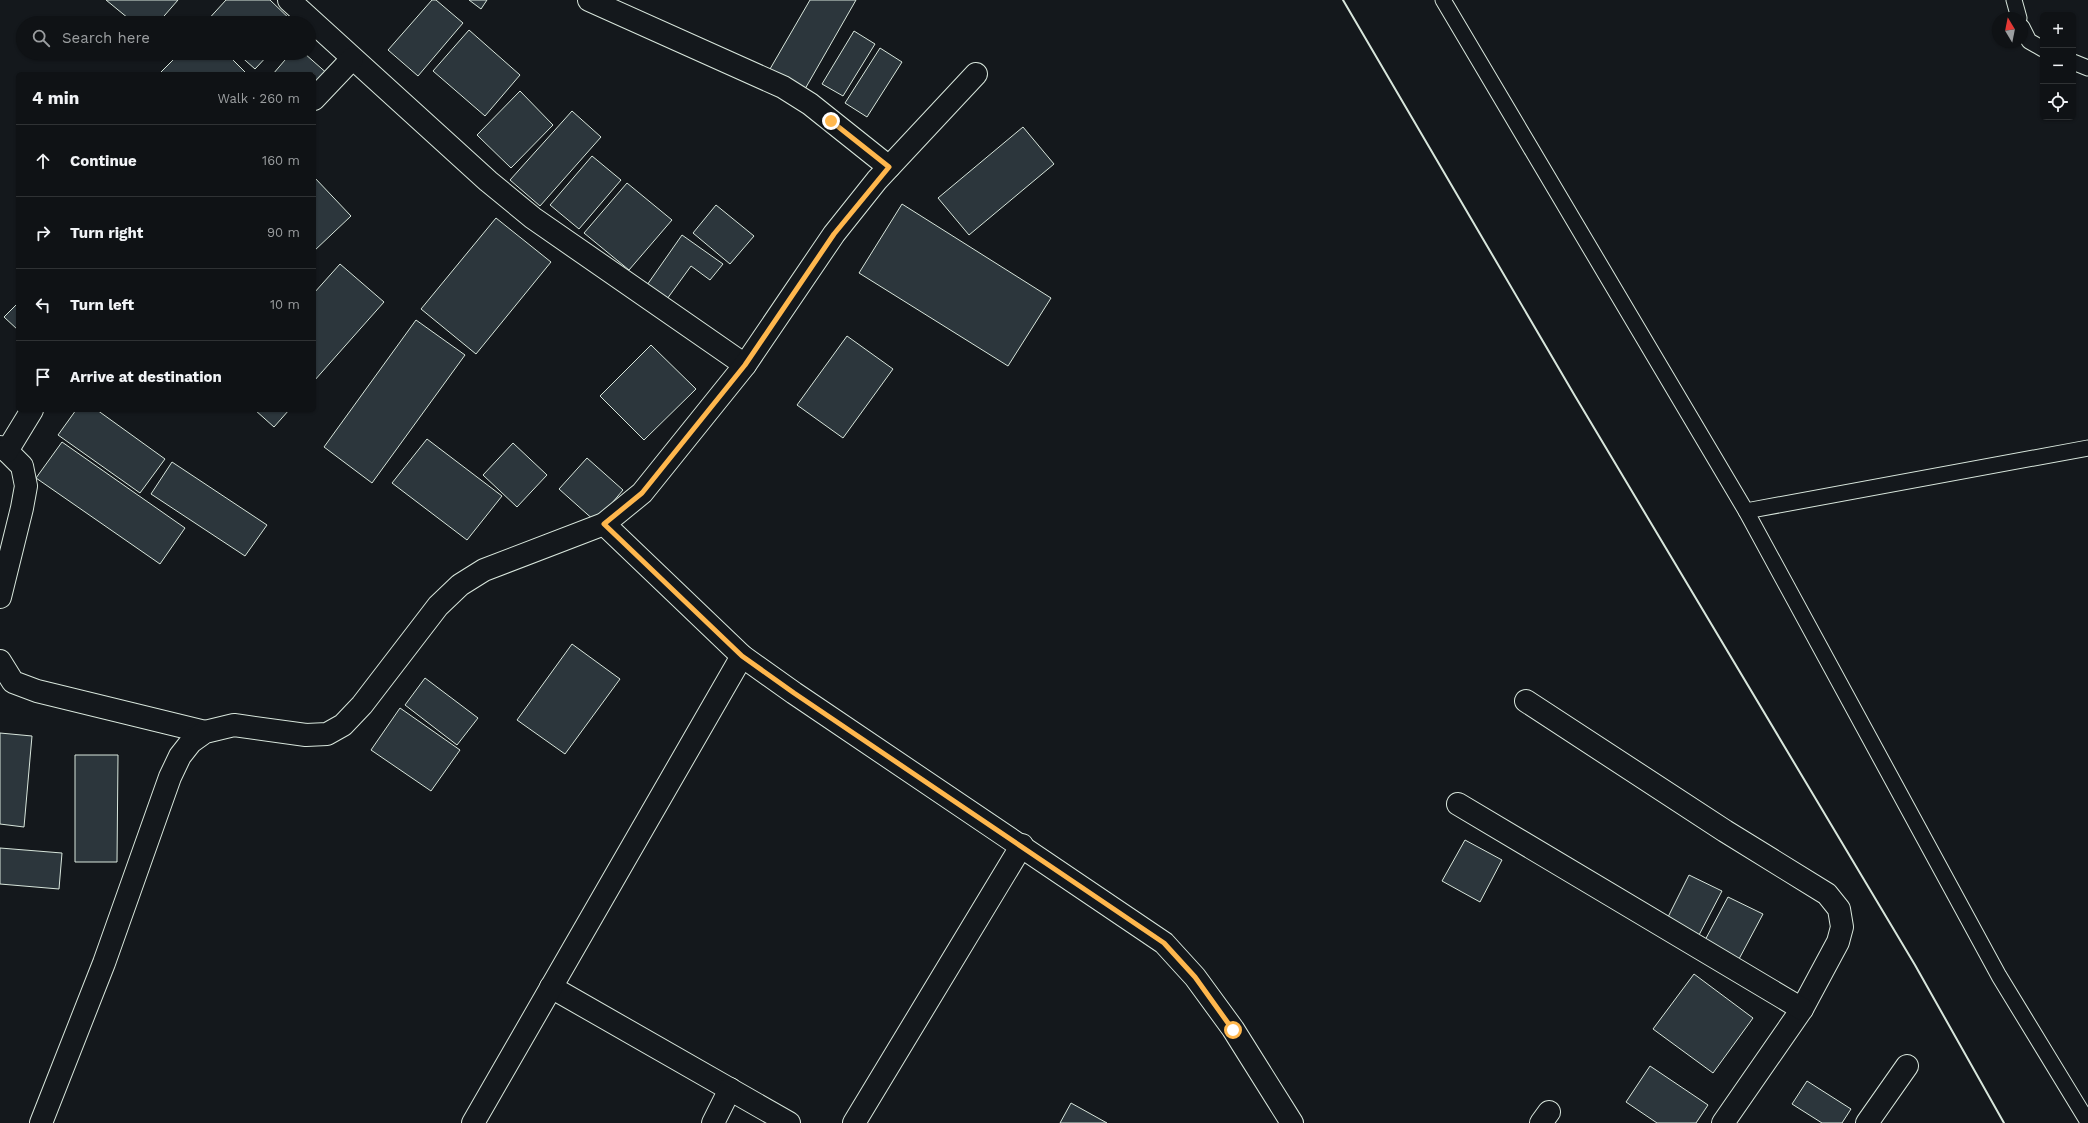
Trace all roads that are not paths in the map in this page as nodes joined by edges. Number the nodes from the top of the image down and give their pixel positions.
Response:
1 (289, 0) edge
2 (589, 0) edge
3 (1444, 0) edge
4 (2014, 0) edge
5 (2017, 12) edge
6 (306, 16) edge
7 (316, 25) edge
8 (2028, 39) edge
9 (2041, 48) edge
10 (352, 59) junction
11 (2076, 63) edge
12 (2088, 68) edge
13 (976, 74) dead end
14 (316, 97) edge
15 (889, 167) junction
16 (745, 365) junction
17 (31, 412) edge
18 (2088, 448) edge
19 (3, 449) edge
20 (1746, 511) junction
21 (604, 524) junction
22 (0, 597) edge
23 (742, 656) junction
24 (0, 661) edge
25 (1526, 701) dead end
26 (206, 732) junction
27 (1458, 804) dead end
28 (1022, 845) junction
29 (551, 987) junction
30 (1802, 1009) junction
31 (1907, 1066) dead end
32 (730, 1089) junction
33 (2088, 1122) edge
34 (41, 1123) edge
35 (473, 1123) edge
36 (713, 1123) edge
37 (789, 1123) edge
38 (854, 1123) edge
39 (1292, 1123) edge
40 (1723, 1123) edge
41 (1867, 1123) edge

1 - 6 street
2 - 15 street
3 - 20 lane
4 - 5 lane
7 - 10 street
8 - 9 lane
10 - 14 street
10 - 16 street
11 - 12 lane
13 - 15 street
15 - 16 street
16 - 21 street
17 - 19 street
18 - 20 lane
19 - 22 street
20 - 33 lane
21 - 23 street
21 - 26 street
23 - 28 street
23 - 29 street
24 - 26 street
25 - 30 street
26 - 34 street
27 - 30 street
28 - 38 street
28 - 39 street
29 - 32 street
29 - 35 street
30 - 40 street
31 - 41 street
32 - 36 street
32 - 37 street

